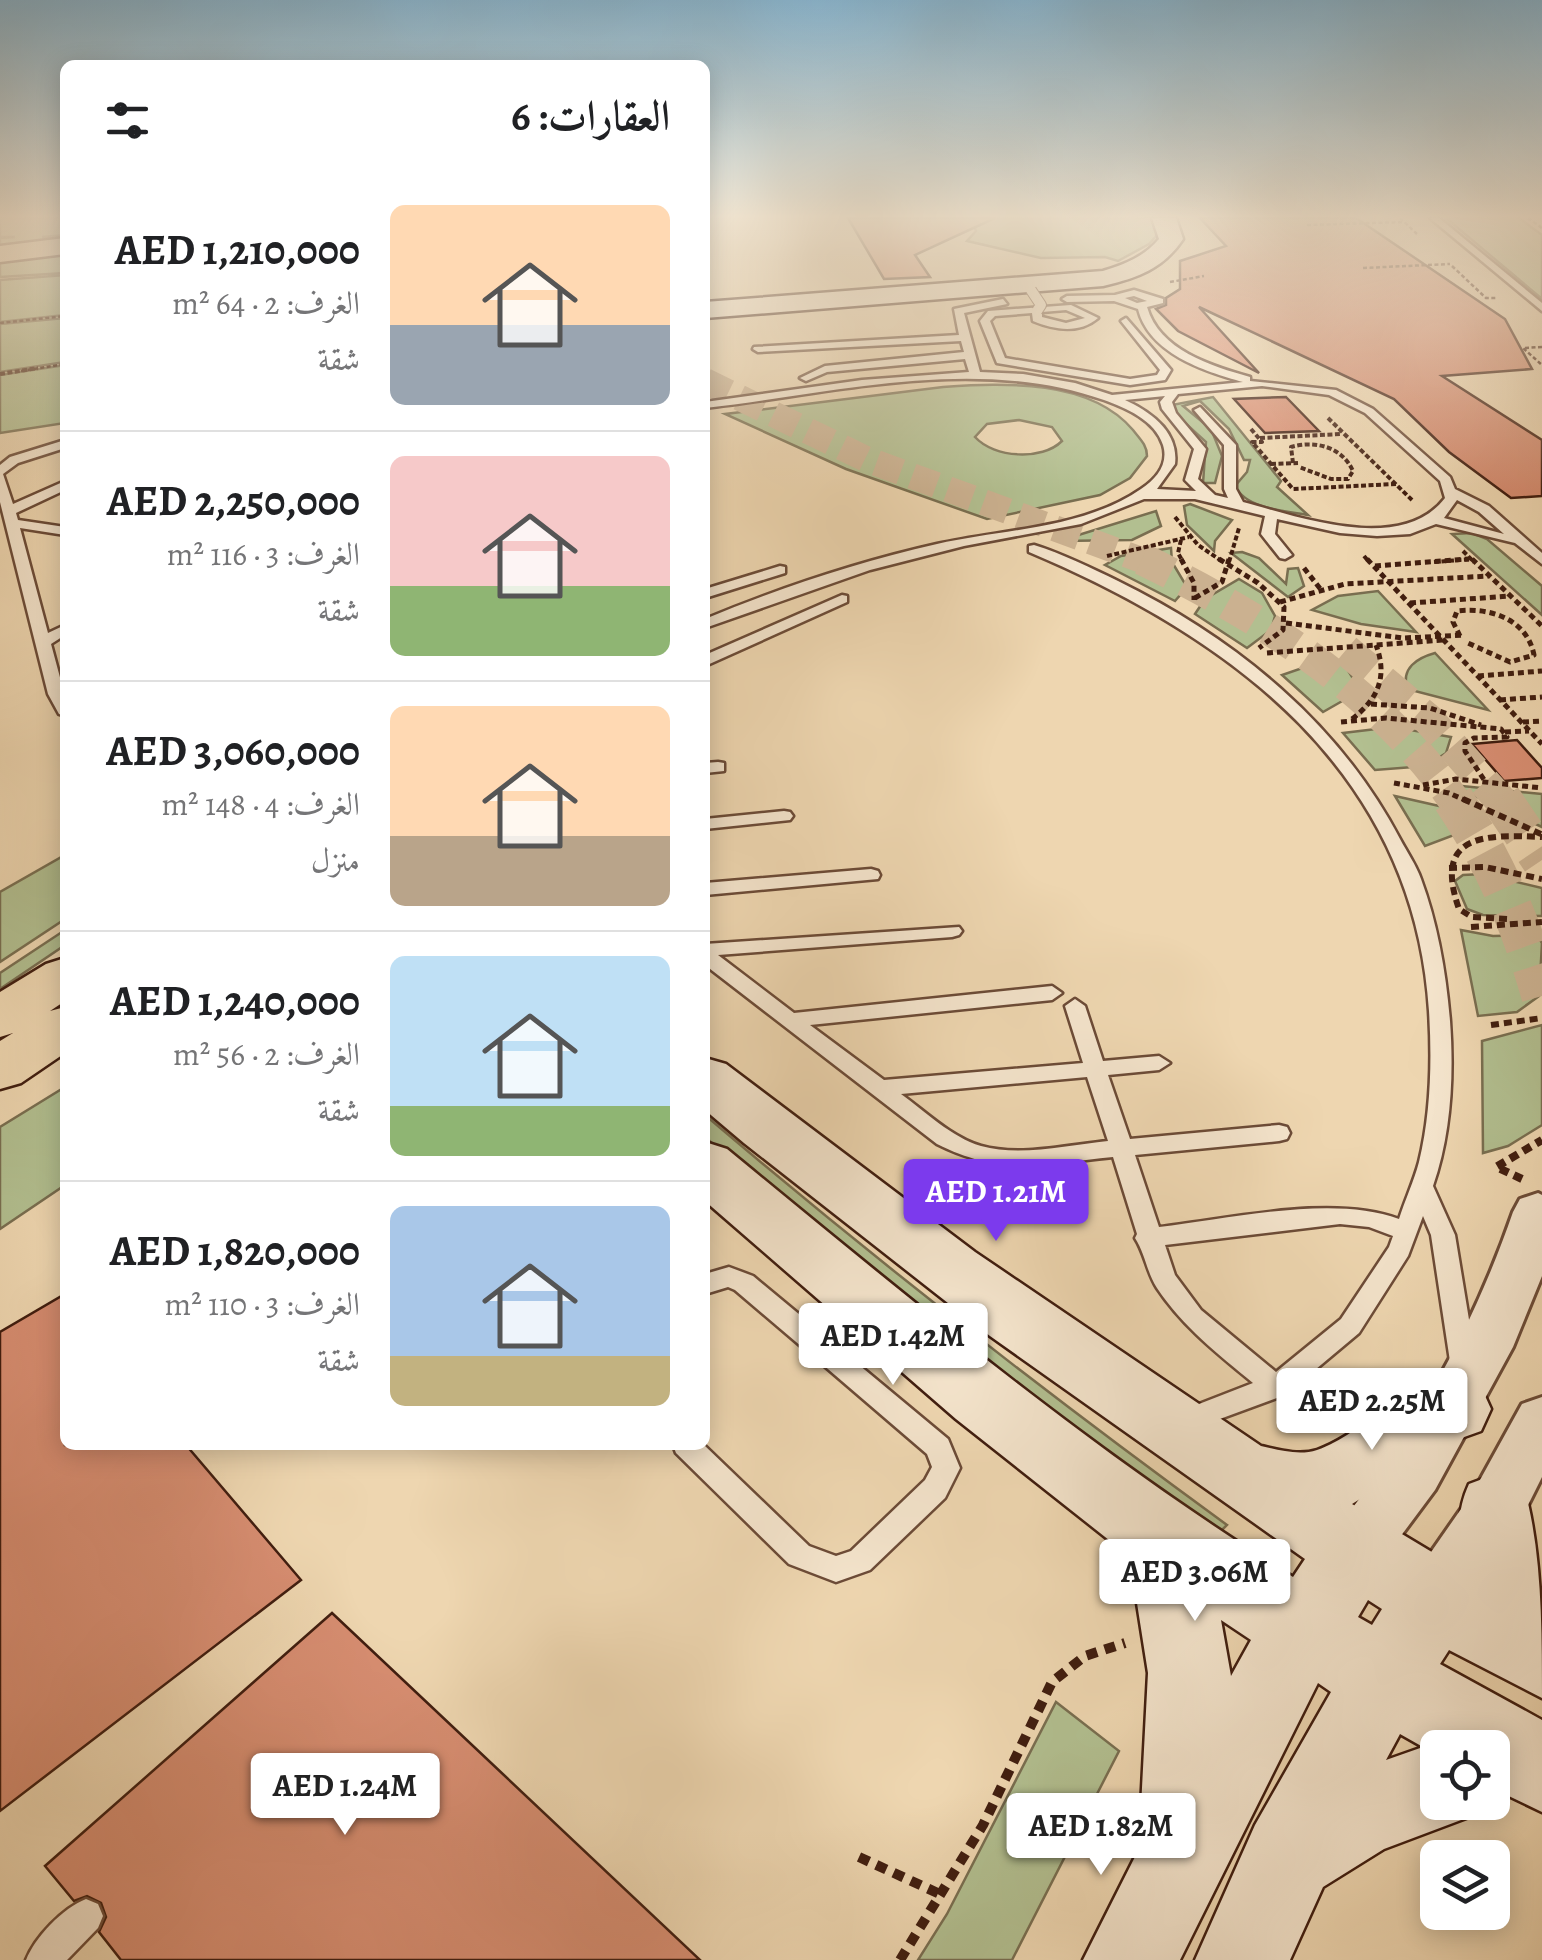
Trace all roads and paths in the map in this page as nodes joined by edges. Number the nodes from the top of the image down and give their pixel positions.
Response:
1 (964, 309) edge
2 (1074, 309) edge
3 (1143, 309) edge
4 (1036, 310) edge
5 (1036, 310) edge
6 (60, 317) edge
7 (1126, 320) dead end
8 (0, 323) edge
9 (964, 338) junction
10 (1145, 344) junction
11 (1171, 344) junction
12 (1542, 347) edge
13 (758, 349) dead end
14 (969, 355) junction
15 (1188, 361) junction
16 (60, 365) edge
17 (1542, 365) edge
18 (0, 374) edge
19 (975, 375) junction
20 (806, 378) dead end
21 (1262, 383) junction
22 (1214, 388) junction
23 (1180, 393) junction
24 (1110, 397) junction
25 (710, 404) edge
26 (1200, 410) dead end
27 (1322, 413) dead end
28 (1344, 434) junction
29 (1258, 438) junction
30 (60, 446) edge
31 (1272, 464) junction
32 (1297, 464) junction
33 (0, 474) edge
34 (1396, 484) junction
35 (60, 488) edge
36 (1452, 492) junction
37 (1142, 495) junction
38 (1210, 497) junction
39 (1171, 505) dead end
40 (1239, 506) junction
41 (1255, 511) junction
42 (1272, 516) junction
43 (1427, 516) junction
44 (7, 519) edge
45 (60, 530) edge
46 (1189, 537) junction
47 (1181, 540) junction
48 (1456, 544) dead end
49 (1527, 547) junction
50 (1034, 549) dead end
51 (1359, 550) dead end
52 (1285, 554) dead end
53 (1102, 559) dead end
54 (1472, 559) junction
55 (1542, 560) edge
56 (1302, 566) dead end
57 (1374, 566) junction
58 (1232, 569) junction
59 (780, 570) dead end
60 (1489, 576) junction
61 (1388, 582) junction
62 (1322, 590) junction
63 (710, 592) edge
64 (1511, 596) junction
65 (1195, 598) junction
66 (842, 599) dead end
67 (1280, 602) junction
68 (1409, 604) junction
69 (1191, 606) dead end
70 (710, 622) edge
71 (1286, 623) junction
72 (1542, 626) edge
73 (60, 632) edge
74 (1441, 638) junction
75 (42, 643) junction
76 (1468, 643) dead end
77 (1376, 645) junction
78 (710, 659) edge
79 (1542, 671) edge
80 (1478, 676) junction
81 (1542, 697) edge
82 (1500, 700) junction
83 (60, 702) edge
84 (1371, 704) junction
85 (1351, 720) junction
86 (1542, 721) edge
87 (1341, 722) dead end
88 (1522, 722) junction
89 (1486, 728) junction
90 (1530, 731) junction
91 (1504, 732) junction
92 (1542, 744) edge
93 (1485, 781) junction
94 (1394, 783) dead end
95 (1422, 786) junction
96 (1542, 788) edge
97 (784, 816) dead end
98 (710, 823) edge
99 (1542, 836) edge
100 (1449, 868) junction
101 (872, 875) dead end
102 (1542, 879) edge
103 (710, 889) edge
104 (1507, 918) dead end
105 (1542, 922) edge
106 (1470, 928) dead end
107 (952, 930) dead end
108 (710, 952) edge
109 (710, 956) edge
110 (60, 979) edge
111 (1052, 994) dead end
112 (1075, 1006) dead end
113 (0, 1018) edge
114 (1542, 1018) edge
115 (791, 1020) junction
116 (1492, 1025) dead end
117 (60, 1029) edge
118 (1159, 1063) dead end
119 (1095, 1069) junction
120 (0, 1070) edge
121 (710, 1082) edge
122 (880, 1088) junction
123 (1278, 1133) dead end
124 (1540, 1143) edge
125 (1120, 1149) junction
126 (710, 1168) edge
127 (1422, 1187) junction
128 (1532, 1196) joint
129 (1408, 1232) junction
130 (1147, 1238) junction
131 (710, 1282) edge
132 (869, 1304) junction
133 (814, 1347) junction
134 (1276, 1386) junction
135 (1461, 1397) junction
136 (1542, 1421) edge
137 (1166, 1423) junction
138 (691, 1450) edge
139 (1239, 1472) junction
140 (1496, 1508) junction
141 (1150, 1526) junction
142 (1356, 1549) junction
143 (1434, 1599) junction
144 (1542, 1609) edge
145 (1303, 1630) junction
146 (1132, 1642) dead end
147 (1542, 1658) edge
148 (1384, 1678) junction
149 (1542, 1768) edge
150 (1510, 1782) edge
151 (1542, 1783) edge
152 (1420, 1792) edge
153 (1184, 1848) junction
154 (1287, 1856) junction
155 (859, 1857) dead end
156 (942, 1895) junction
157 (86, 1916) dead end
158 (42, 1960) edge
159 (900, 1960) edge
160 (1130, 1960) edge
161 (1242, 1960) edge

1 - 9 lane
2 - 4 lane
3 - 11 lane
5 - 10 lane
6 - 8 path
7 - 10 lane
9 - 13 lane
9 - 14 lane
10 - 11 lane
11 - 15 lane
12 - 17 path
14 - 19 lane
14 - 20 lane
15 - 21 lane
15 - 23 lane
16 - 18 path
19 - 24 lane
19 - 25 lane
21 - 22 lane
21 - 36 lane
22 - 23 lane
22 - 29 path
23 - 24 lane
23 - 38 lane
24 - 37 lane
26 - 40 lane
27 - 28 path
28 - 29 path
28 - 34 path
29 - 31 path
30 - 33 lane
31 - 32 path
31 - 34 path
32 - 32 path
33 - 44 lane
34 - 43 path
35 - 44 lane
36 - 43 lane
36 - 49 lane
37 - 38 lane
37 - 70 lane
38 - 40 lane
39 - 46 path
40 - 41 lane
41 - 42 lane
41 - 58 path
42 - 43 lane
42 - 52 lane
43 - 49 lane
44 - 45 lane
44 - 75 lane
46 - 47 path
46 - 58 path
47 - 53 path
47 - 65 path
48 - 54 path
49 - 55 lane
50 - 127 lane
51 - 57 path
54 - 57 path
54 - 60 path
56 - 62 path
57 - 61 path
58 - 65 path
58 - 67 path
59 - 63 lane
60 - 61 path
60 - 64 path
61 - 62 path
61 - 68 path
62 - 67 path
64 - 68 path
64 - 72 path
65 - 69 path
66 - 78 lane
67 - 71 path
68 - 74 path
71 - 74 path
71 - 77 path
73 - 75 lane
74 - 76 path
74 - 77 path
74 - 80 path
75 - 83 lane
77 - 84 path
79 - 80 path
80 - 82 path
81 - 82 path
82 - 88 path
84 - 85 path
84 - 89 path
85 - 87 path
85 - 89 path
86 - 88 path
88 - 90 path
89 - 91 path
90 - 91 path
90 - 92 path
91 - 93 path
93 - 95 path
93 - 96 path
94 - 95 path
95 - 99 path
97 - 98 lane
99 - 100 path
100 - 102 path
100 - 104 path
101 - 103 lane
105 - 106 path
107 - 108 lane
109 - 115 lane
110 - 113 main road
111 - 115 lane
112 - 119 lane
114 - 116 path
115 - 122 lane
117 - 120 main road
118 - 119 lane
119 - 122 lane
119 - 125 lane
121 - 137 street
122 - 125 lane
123 - 125 lane
124 - 128 path
125 - 130 lane
126 - 132 street
127 - 129 lane
127 - 135 lane
128 - 135 street
129 - 130 lane
129 - 134 lane
130 - 134 lane
131 - 133 lane
132 - 133 lane
132 - 141 street
133 - 138 lane
134 - 137 lane
135 - 139 street
135 - 142 street
136 - 140 street
137 - 139 street
139 - 142 street
140 - 143 street
140 - 144 street
141 - 145 street
141 - 153 street
142 - 143 street
142 - 145 street
143 - 147 street
143 - 148 street
145 - 148 street
145 - 153 street
146 - 156 path
148 - 149 street
148 - 154 street
150 - 151 street
152 - 154 street
153 - 160 street
154 - 161 street
155 - 156 path
156 - 159 path
157 - 158 lane

